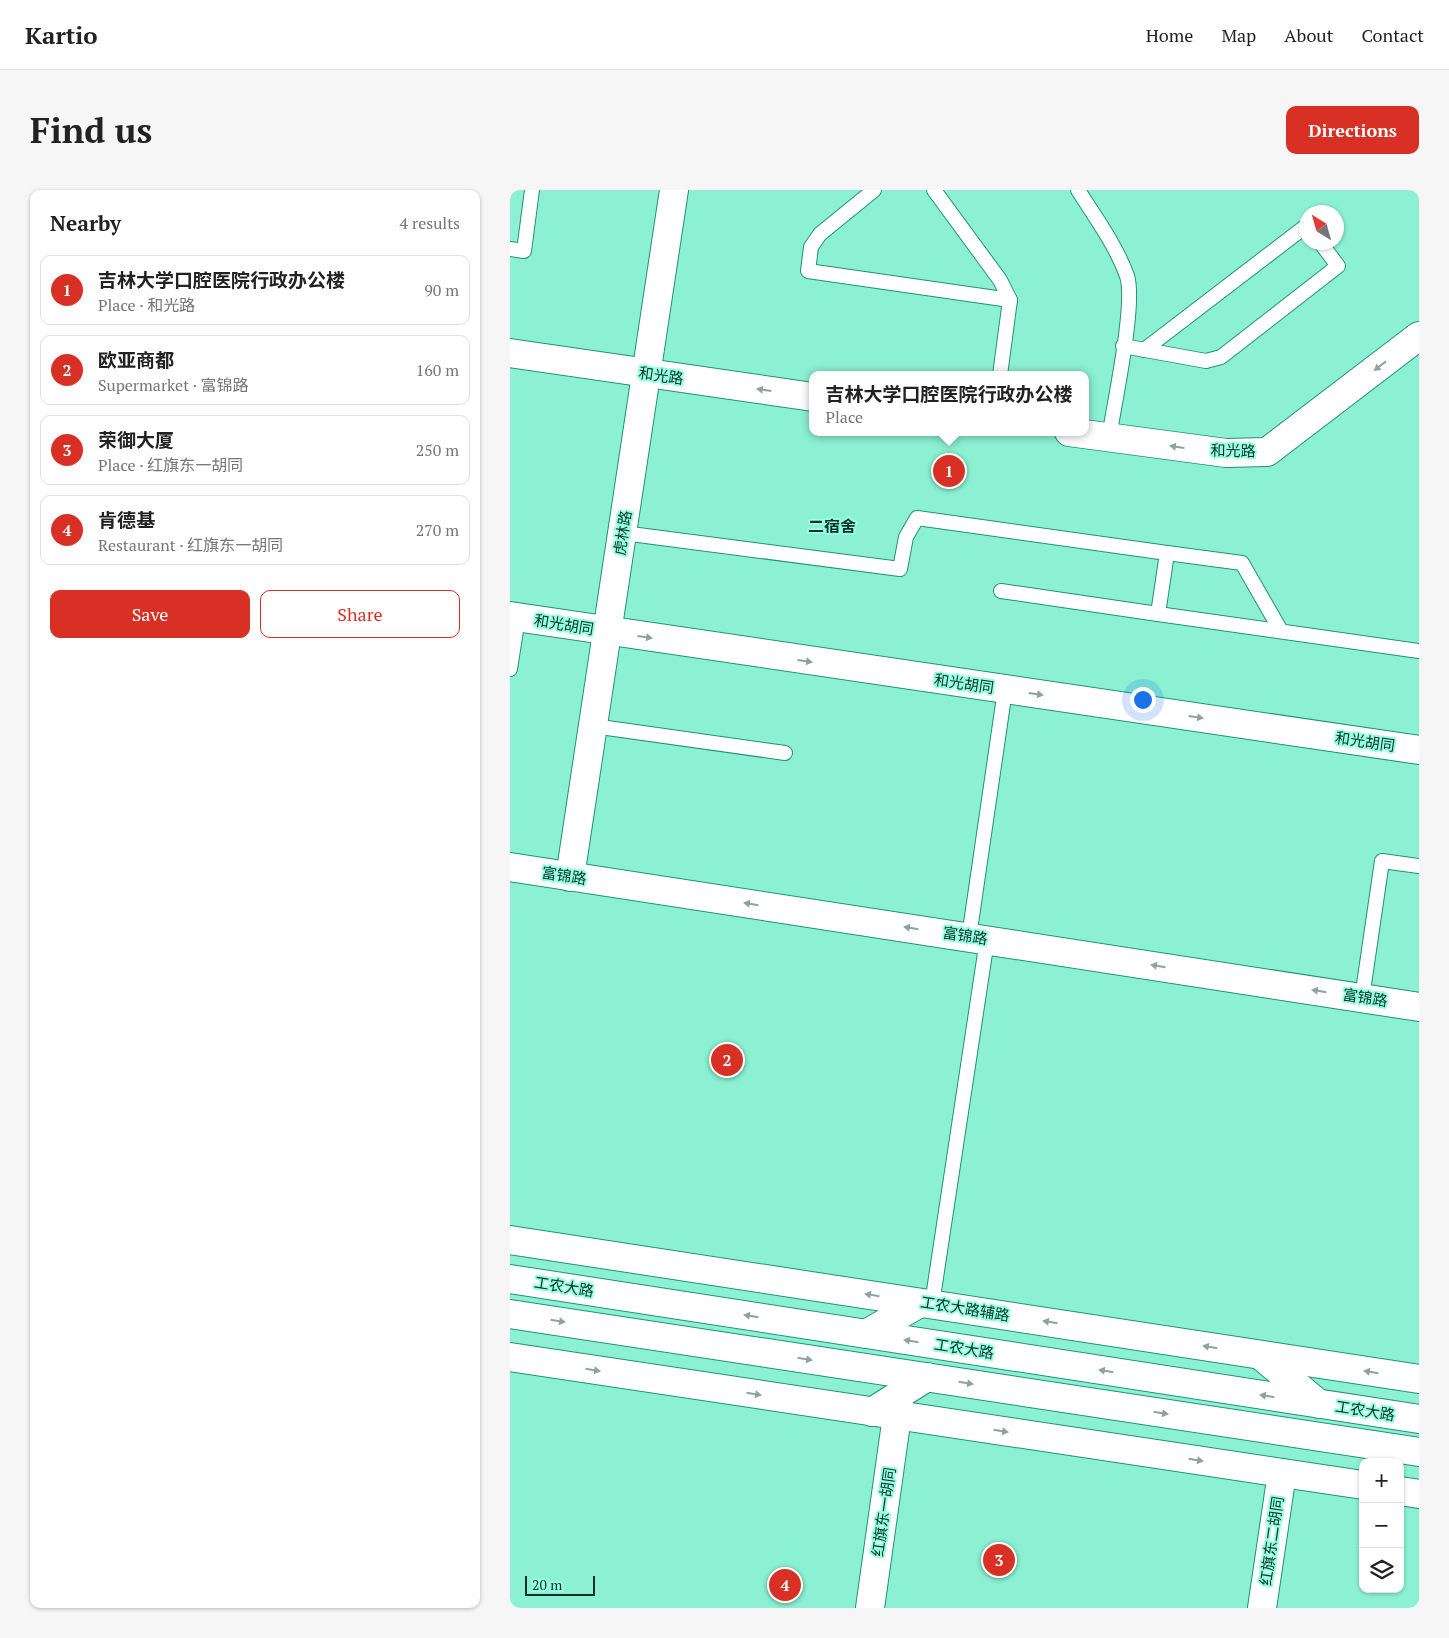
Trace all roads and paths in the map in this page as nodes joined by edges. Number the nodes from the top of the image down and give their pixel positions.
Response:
1 (532, 190) edge
2 (674, 190) edge
3 (874, 190) edge
4 (934, 190) edge
5 (1078, 190) edge
6 (1299, 231) edge
7 (510, 249) edge
8 (1326, 250) edge
9 (1010, 300) junction
10 (1419, 336) edge
11 (1123, 346) junction
12 (1144, 350) junction
13 (510, 353) edge
14 (1001, 371) edge
15 (647, 374) junction
16 (809, 395) edge
17 (1089, 435) edge
18 (1109, 438) junction
19 (623, 532) junction
20 (1166, 553) junction
21 (1001, 591) dead end
22 (1158, 614) junction
23 (514, 617) edge
24 (1280, 631) junction
25 (608, 632) junction
26 (1419, 651) edge
27 (510, 669) edge
28 (1005, 690) junction
29 (593, 726) junction
30 (1419, 750) edge
31 (785, 753) dead end
32 (1419, 866) edge
33 (510, 867) edge
34 (570, 876) junction
35 (978, 938) junction
36 (1362, 998) junction
37 (1419, 1006) edge
38 (510, 1240) edge
39 (515, 1275) edge
40 (926, 1304) junction
41 (510, 1314) edge
42 (866, 1334) junction
43 (1260, 1354) junction
44 (510, 1358) edge
45 (927, 1377) junction
46 (1419, 1379) edge
47 (1318, 1404) junction
48 (885, 1414) junction
49 (1419, 1419) edge
50 (1419, 1452) edge
51 (1282, 1473) junction
52 (1359, 1484) edge
53 (1404, 1492) edge
54 (1419, 1494) edge
55 (870, 1608) edge
56 (1262, 1608) edge

1 - 7 lane
2 - 15 street, 虎林路
3 - 9 lane
4 - 9 lane
5 - 11 lane
6 - 12 lane
8 - 12 lane
9 - 14 lane
10 -> 18 street, 和光路
11 - 12 lane
11 - 18 lane
13 - 15 street, 和光路
16 -> 15 street, 和光路
15 - 19 street, 虎林路
17 - 18 street, 和光路
19 - 20 lane
19 - 25 street, 虎林路
20 - 22 lane
20 - 24 lane
21 - 22 lane
22 - 24 lane
23 - 25 street, 和光胡同
23 - 27 lane
24 - 26 lane
25 -> 28 street, 和光胡同
25 - 29 street, 虎林路
28 -> 30 street, 和光胡同
28 - 35 lane
29 - 31 lane
29 - 34 street, 虎林路
32 - 36 lane
33 - 34 street, 富锦路
35 -> 34 street, 富锦路
36 -> 35 street, 富锦路
35 - 40 lane
36 - 37 street, 富锦路
40 -> 38 street, 工农大路辅路
42 -> 39 street, 工农大路
40 - 42 street
43 -> 40 street, 工农大路辅路
41 -> 45 street
47 -> 42 street, 工农大路
46 -> 43 street, 工农大路辅路
43 - 47 street
44 -> 48 street
45 - 48 street
45 -> 50 street
47 - 49 street, 工农大路
48 -> 51 street
48 - 55 street, 红旗东一胡同
51 - 52 street
51 - 56 street, 红旗东二胡同
53 - 54 street

